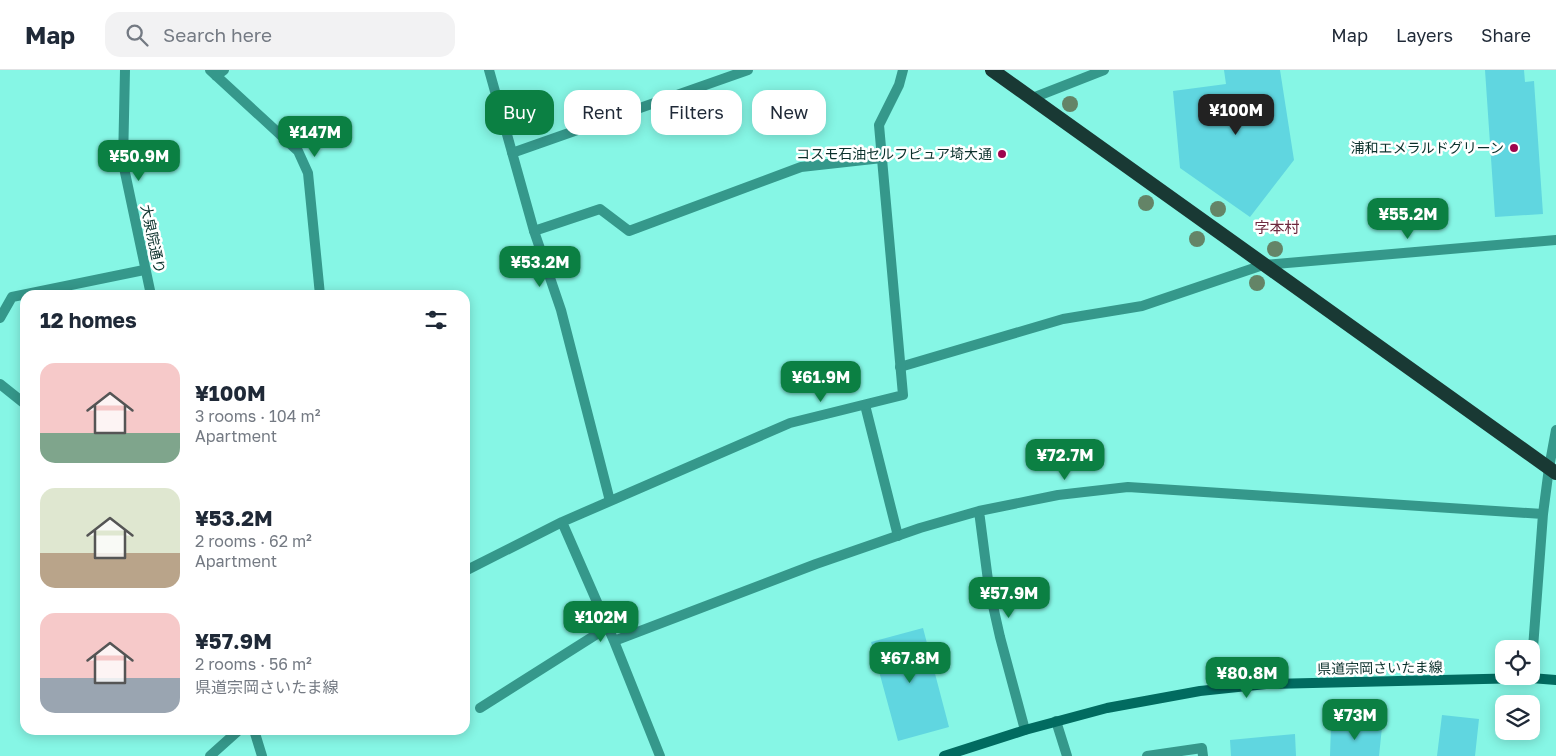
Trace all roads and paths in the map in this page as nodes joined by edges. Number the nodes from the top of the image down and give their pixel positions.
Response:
1 (124, 70) edge
2 (489, 70) edge
3 (748, 70) edge
4 (903, 70) edge
5 (992, 70) edge
6 (1102, 70) edge
7 (217, 72) edge
8 (1030, 98) junction
9 (512, 153) junction
10 (882, 158) junction
11 (534, 231) junction
12 (1556, 240) edge
13 (1262, 265) junction
14 (144, 270) junction
15 (46, 290) edge
16 (150, 290) edge
17 (320, 290) edge
18 (20, 295) edge
19 (0, 318) edge
20 (900, 367) junction
21 (0, 384) edge
22 (20, 400) edge
23 (865, 404) junction
24 (1556, 430) edge
25 (1552, 471) edge
26 (610, 501) junction
27 (980, 511) junction
28 (1542, 514) junction
29 (562, 522) junction
30 (898, 536) junction
31 (470, 568) edge
32 (608, 626) junction
33 (1533, 640) edge
34 (614, 641) junction
35 (1495, 677) edge
36 (1540, 677) edge
37 (1556, 680) edge
38 (480, 708) dead end
39 (1056, 721) junction
40 (1024, 730) junction
41 (234, 735) edge
42 (256, 735) edge
43 (210, 756) edge
44 (262, 756) edge
45 (660, 756) edge
46 (944, 756) edge
47 (1067, 756) edge
48 (1147, 756) edge
49 (1203, 756) edge

1 - 14 street, 大泉院通り
2 - 9 street
3 - 9 street
4 - 10 street
5 - 8 highway
6 - 8 street
7 - 17 street
8 - 13 highway
9 - 11 street
10 - 11 street
10 - 20 street
11 - 26 street
12 - 13 street
13 - 20 street
13 - 25 highway
14 - 15 street
14 - 16 street, 大泉院通り
18 - 19 street
20 - 23 street
21 - 22 street
23 - 26 street
23 - 30 street
24 - 25 street
25 - 28 street
26 - 29 street
27 - 28 street
27 - 30 street
27 - 40 street
28 - 33 street
29 - 31 street
29 - 32 street
30 - 34 street
32 - 34 street
32 - 38 street
34 - 45 street
35 - 39 main road, 県道宗岡さいたま線
36 - 37 main road, 県道宗岡さいたま線
39 - 40 main road, 県道宗岡さいたま線
39 - 47 street
40 - 46 main road, 県道宗岡さいたま線
41 - 43 street
42 - 44 street
48 - 49 street

